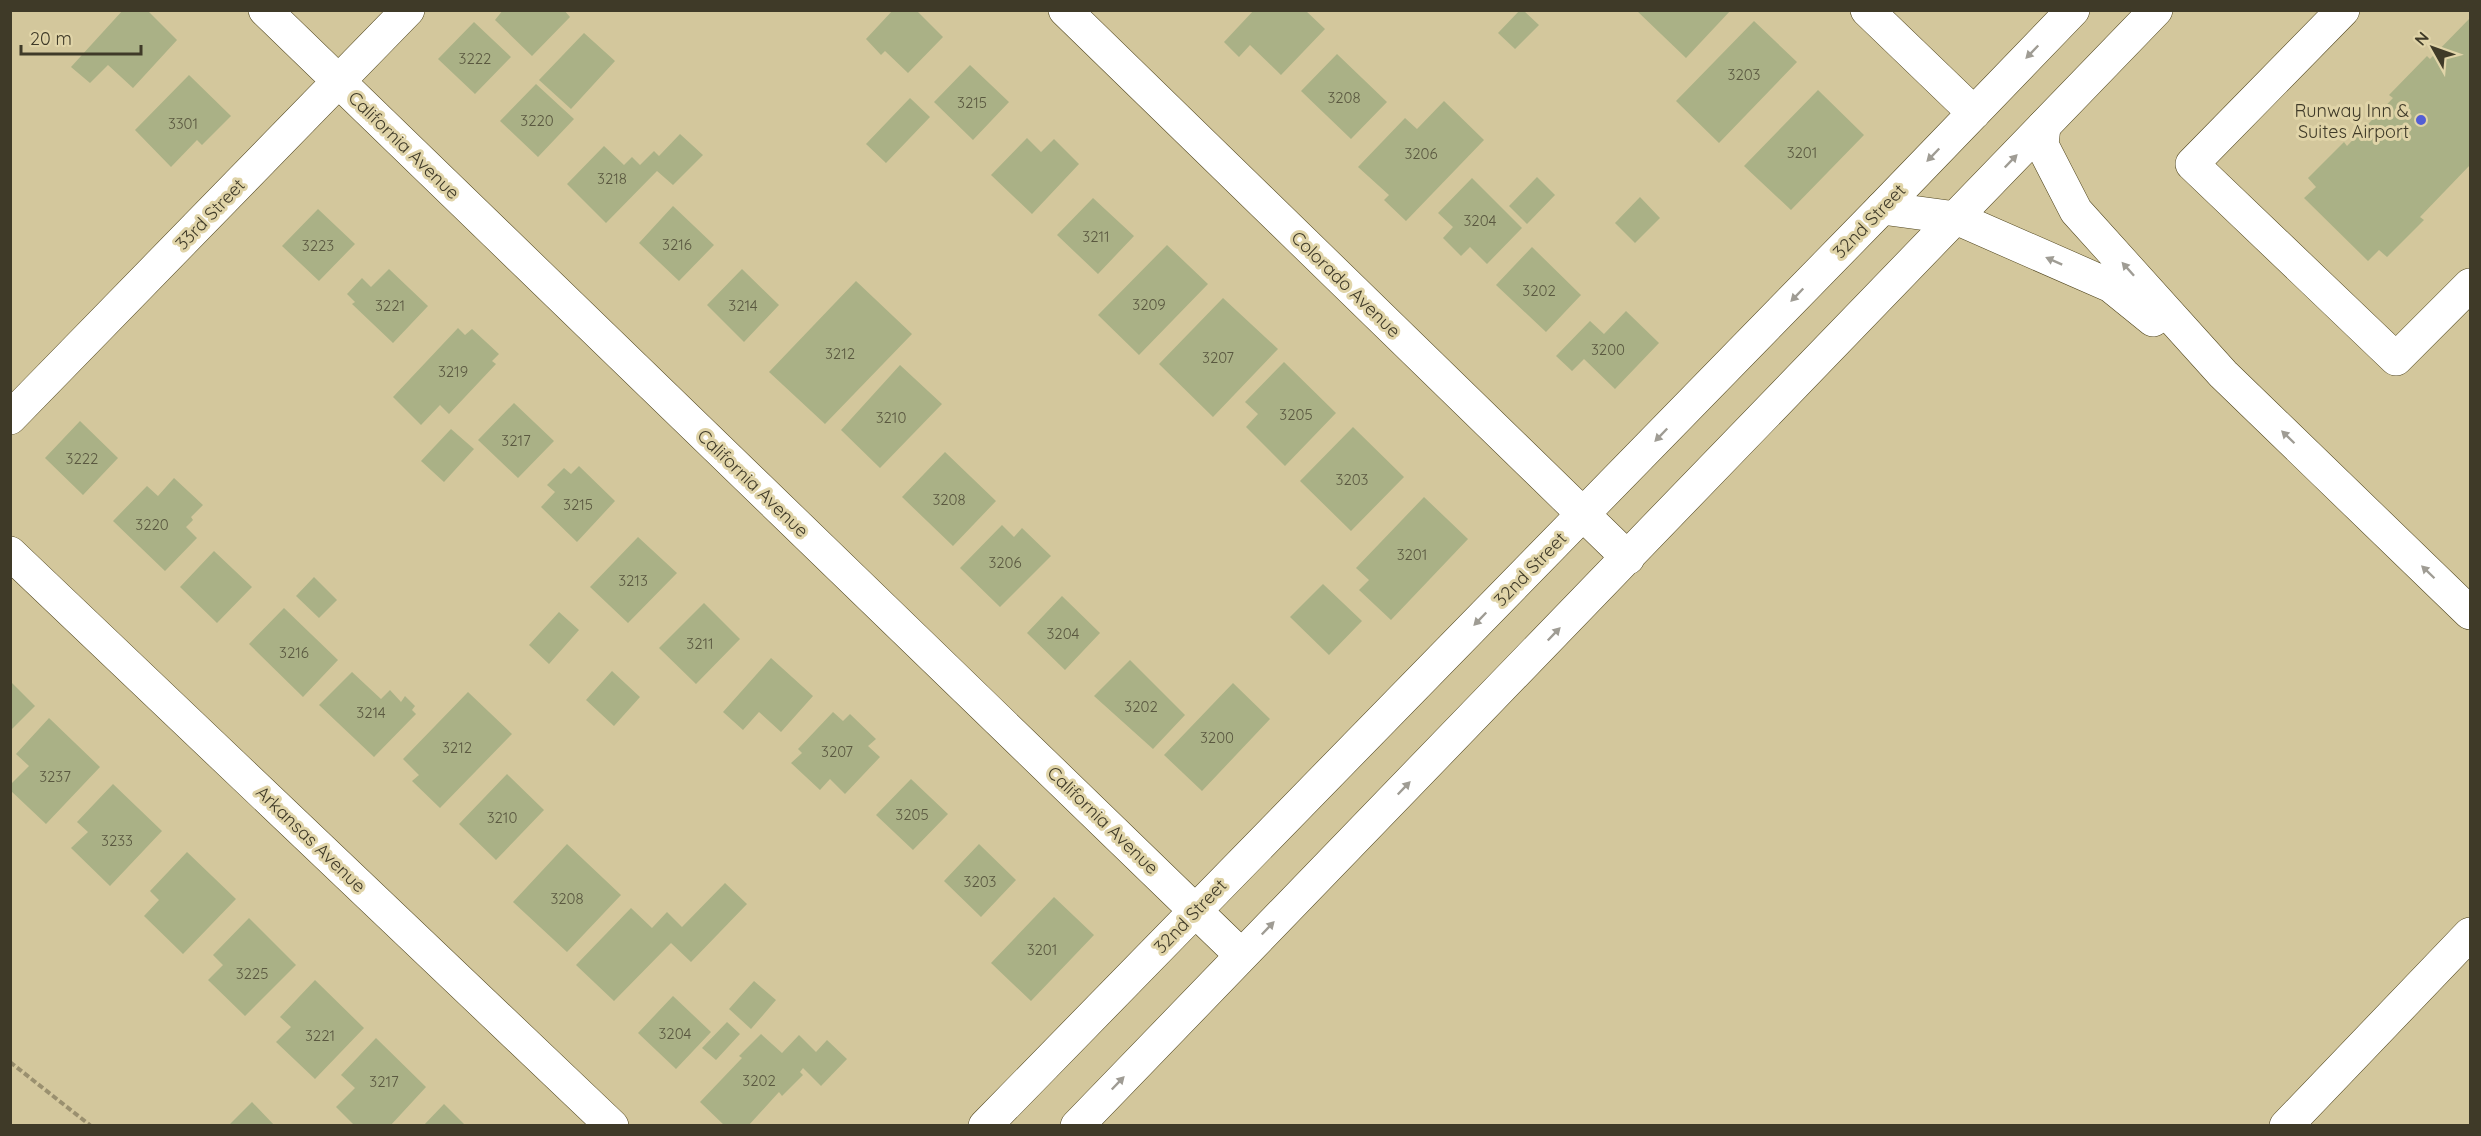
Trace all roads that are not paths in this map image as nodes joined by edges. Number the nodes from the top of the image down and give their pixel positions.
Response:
1 (265, 10) edge
2 (408, 10) edge
3 (1065, 10) edge
4 (1868, 10) edge
5 (2073, 10) edge
6 (2156, 10) edge
7 (2343, 10) edge
8 (339, 82) junction
9 (1974, 113) junction
10 (2044, 126) junction
11 (1882, 208) junction
12 (1956, 218) junction
13 (2470, 285) edge
14 (2223, 374) junction
15 (10, 418) edge
16 (1583, 514) junction
17 (10, 553) edge
18 (1628, 558) junction
19 (2470, 613) edge
20 (1195, 910) junction
21 (2470, 934) edge
22 (1241, 955) junction
23 (612, 1125) edge
24 (985, 1125) edge
25 (1077, 1125) edge
26 (2286, 1125) edge

1 - 8 main road, California Avenue
2 - 8 main road, 33rd Street
3 - 16 main road, Colorado Avenue
4 - 9 main road
5 -> 9 main road, 32nd Street
6 - 10 main road
7 - 13 main road
8 - 15 main road, 33rd Street
8 - 20 main road, California Avenue
9 -> 11 main road, 32nd Street
12 -> 10 main road
14 -> 10 main road
11 - 12 main road
11 -> 16 main road, 32nd Street
14 -> 12 main road
12 - 18 main road
19 -> 14 main road
16 - 18 main road, Colorado Avenue
16 -> 20 main road, 32nd Street
17 - 23 main road, Arkansas Avenue
22 -> 18 main road
20 - 22 main road, California Avenue
20 - 24 main road, 32nd Street
21 - 26 main road
25 -> 22 main road

